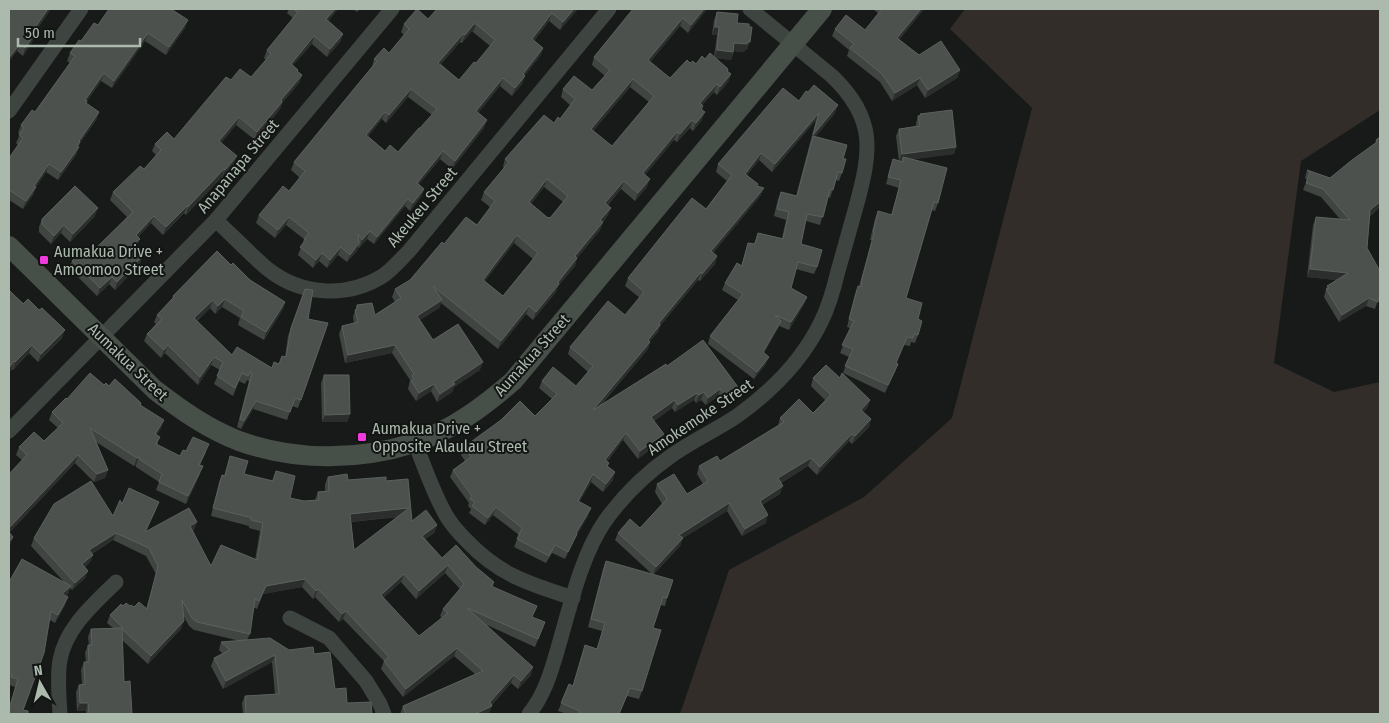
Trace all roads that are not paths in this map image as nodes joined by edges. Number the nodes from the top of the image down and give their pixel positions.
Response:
1 (81, 9) edge
2 (392, 9) edge
3 (609, 9) edge
4 (750, 9) edge
5 (822, 9) edge
6 (793, 44) junction
7 (9, 111) edge
8 (216, 220) junction
9 (9, 246) edge
10 (101, 337) junction
11 (9, 431) edge
12 (415, 442) junction
13 (116, 582) dead end
14 (573, 598) junction
15 (290, 618) dead end
16 (60, 714) edge
17 (384, 714) edge
18 (529, 714) edge

1 - 7 street
2 - 8 street, Anapanapa Street
3 - 8 street, Akeukeu Street
4 - 6 street, Amokemoke Street
5 - 6 street, Aumakua Street
6 - 12 street, Aumakua Street
6 - 14 street, Amokemoke Street
8 - 10 street, Anapanapa Street
9 - 10 street, Aumakua Street
10 - 11 street
10 - 12 street, Aumakua Street
12 - 14 street
13 - 16 street
14 - 18 street, Amokemoke Street
15 - 17 street

